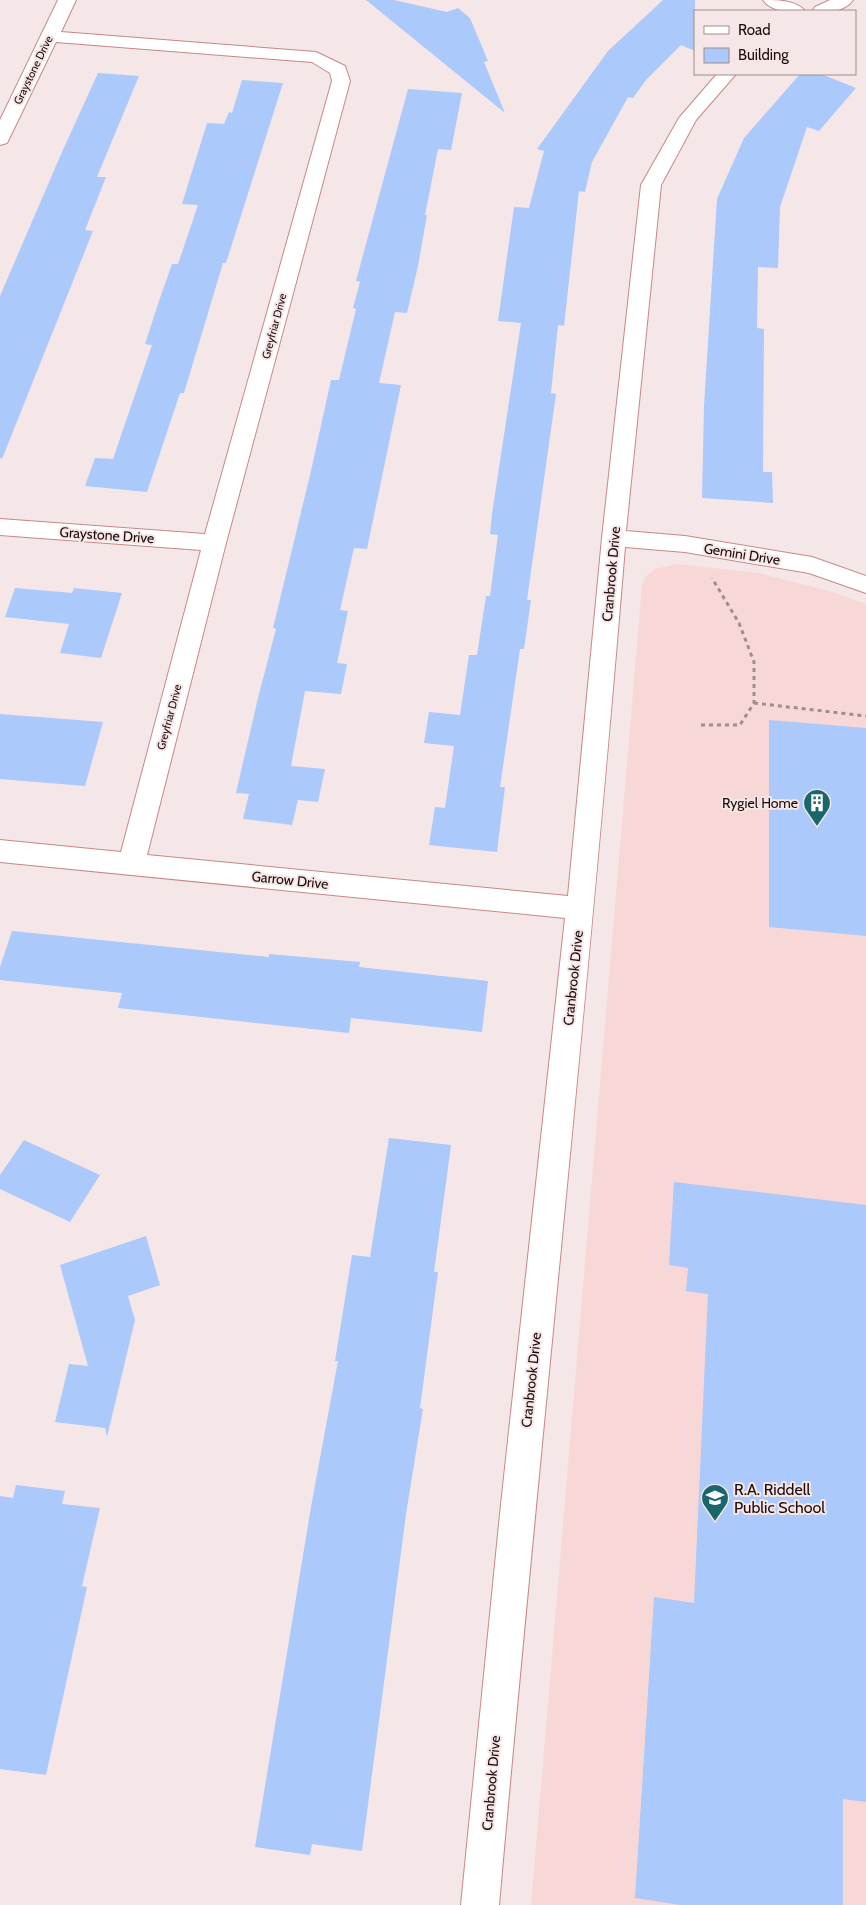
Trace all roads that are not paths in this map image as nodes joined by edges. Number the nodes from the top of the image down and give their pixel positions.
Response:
1 (67, 0) edge
2 (772, 0) edge
3 (844, 0) edge
4 (794, 10) edge
5 (823, 10) edge
6 (50, 36) junction
7 (726, 75) edge
8 (0, 139) edge
9 (0, 527) edge
10 (614, 538) junction
11 (214, 543) junction
12 (866, 586) edge
13 (0, 851) edge
14 (131, 865) junction
15 (580, 908) junction
16 (480, 1905) edge

1 - 6 street, Graystone Drive
2 - 4 street
3 - 5 street
6 - 8 street, Graystone Drive
6 - 11 street, Greyfriar Drive
7 - 10 street, Cranbrook Drive
9 - 11 street, Graystone Drive
10 - 12 street, Gemini Drive
10 - 15 street, Cranbrook Drive
11 - 14 street, Greyfriar Drive
13 - 14 street, Garrow Drive
14 - 15 street, Garrow Drive
15 - 16 street, Cranbrook Drive

